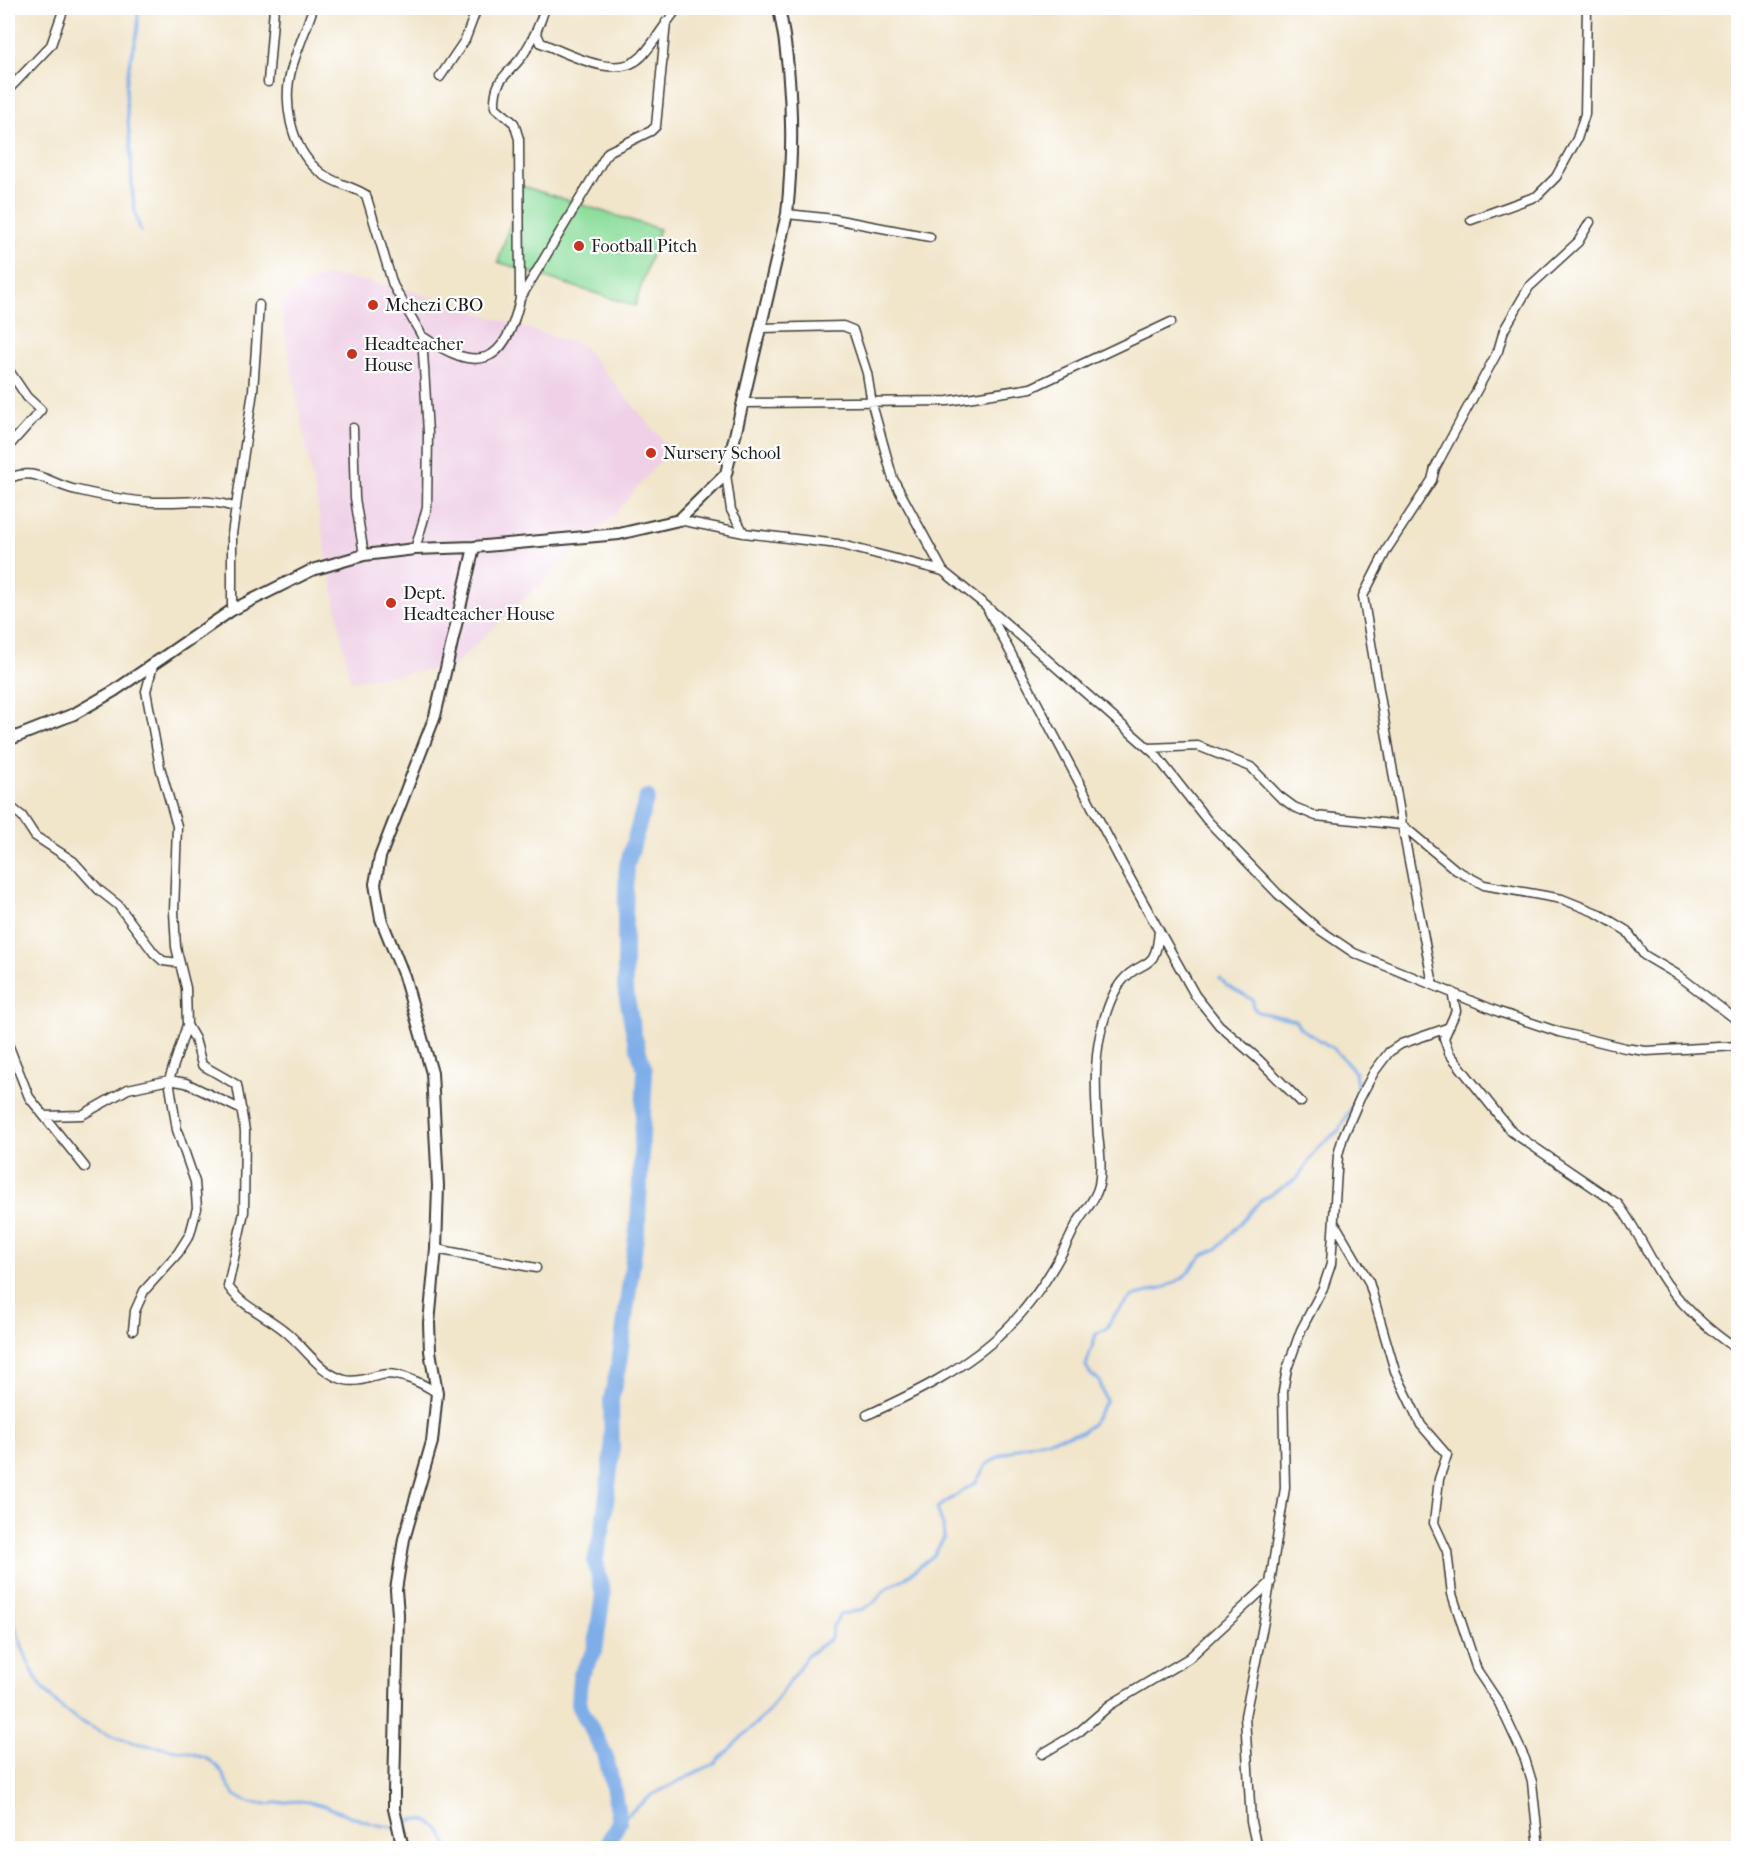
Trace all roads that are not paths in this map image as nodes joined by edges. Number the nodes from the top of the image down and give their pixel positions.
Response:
1 (64, 8) edge
2 (274, 8) edge
3 (313, 8) edge
4 (477, 8) edge
5 (545, 8) edge
6 (678, 8) edge
7 (779, 8) edge
8 (1587, 8) edge
9 (666, 22) junction
10 (536, 32) junction
11 (440, 77) dead end
12 (268, 82) dead end
13 (8, 90) edge
14 (787, 214) junction
15 (1471, 220) dead end
16 (1590, 222) dead end
17 (930, 237) dead end
18 (520, 299) junction
19 (259, 305) dead end
20 (1171, 322) dead end
21 (760, 328) junction
22 (422, 336) junction
23 (8, 369) edge
24 (745, 403) junction
25 (872, 404) junction
26 (353, 428) dead end
27 (8, 447) edge
28 (726, 474) junction
29 (8, 479) edge
30 (236, 508) junction
31 (679, 520) junction
32 (744, 533) junction
33 (474, 547) junction
34 (415, 549) junction
35 (364, 555) junction
36 (943, 571) junction
37 (985, 605) junction
38 (232, 610) junction
39 (154, 662) junction
40 (8, 740) edge
41 (1149, 748) junction
42 (8, 805) edge
43 (1402, 825) junction
44 (1159, 930) junction
45 (179, 963) junction
46 (1433, 984) junction
47 (1452, 992) junction
48 (1738, 1022) edge
49 (187, 1025) junction
50 (1447, 1028) junction
51 (8, 1044) edge
52 (1738, 1046) edge
53 (12, 1063) edge
54 (169, 1080) junction
55 (1301, 1102) dead end
56 (242, 1110) junction
57 (44, 1116) junction
58 (85, 1167) dead end
59 (1335, 1224) junction
60 (436, 1249) junction
61 (536, 1268) dead end
62 (133, 1330) dead end
63 (1738, 1350) edge
64 (437, 1393) junction
65 (867, 1415) dead end
66 (1271, 1582) junction
67 (1042, 1754) dead end
68 (403, 1848) edge
69 (1257, 1848) edge
70 (1539, 1848) edge

1 - 13 street
2 - 12 street
3 - 22 street
4 - 11 street
5 - 10 street
6 - 9 street
7 - 14 street
8 - 15 street
9 - 10 street
9 - 18 street
10 - 18 street
14 - 17 street
14 - 21 street
16 - 43 street
18 - 22 street
19 - 30 street
20 - 25 street
21 - 24 street
21 - 25 street
22 - 34 street
23 - 27 street
24 - 25 street
24 - 28 street
25 - 36 street
26 - 35 street
28 - 31 street
28 - 32 street
29 - 30 street
30 - 38 street
31 - 32 street
31 - 33 street
32 - 36 street
33 - 34 street
33 - 60 street
34 - 35 street
35 - 38 street
36 - 37 street
37 - 41 street
37 - 44 street
38 - 39 street
39 - 40 street
39 - 45 street
41 - 43 street
41 - 46 street
42 - 45 street
43 - 46 street
43 - 48 street
44 - 55 street
44 - 65 street
45 - 49 street
46 - 47 street
47 - 50 street
47 - 52 street
49 - 54 street
49 - 56 street
50 - 59 street
50 - 63 street
51 - 53 street
53 - 57 street
54 - 56 street
54 - 57 street
54 - 62 street
56 - 64 street
57 - 58 street
59 - 66 street
59 - 70 street
60 - 61 street
60 - 64 street
64 - 68 street
66 - 67 street
66 - 69 street

